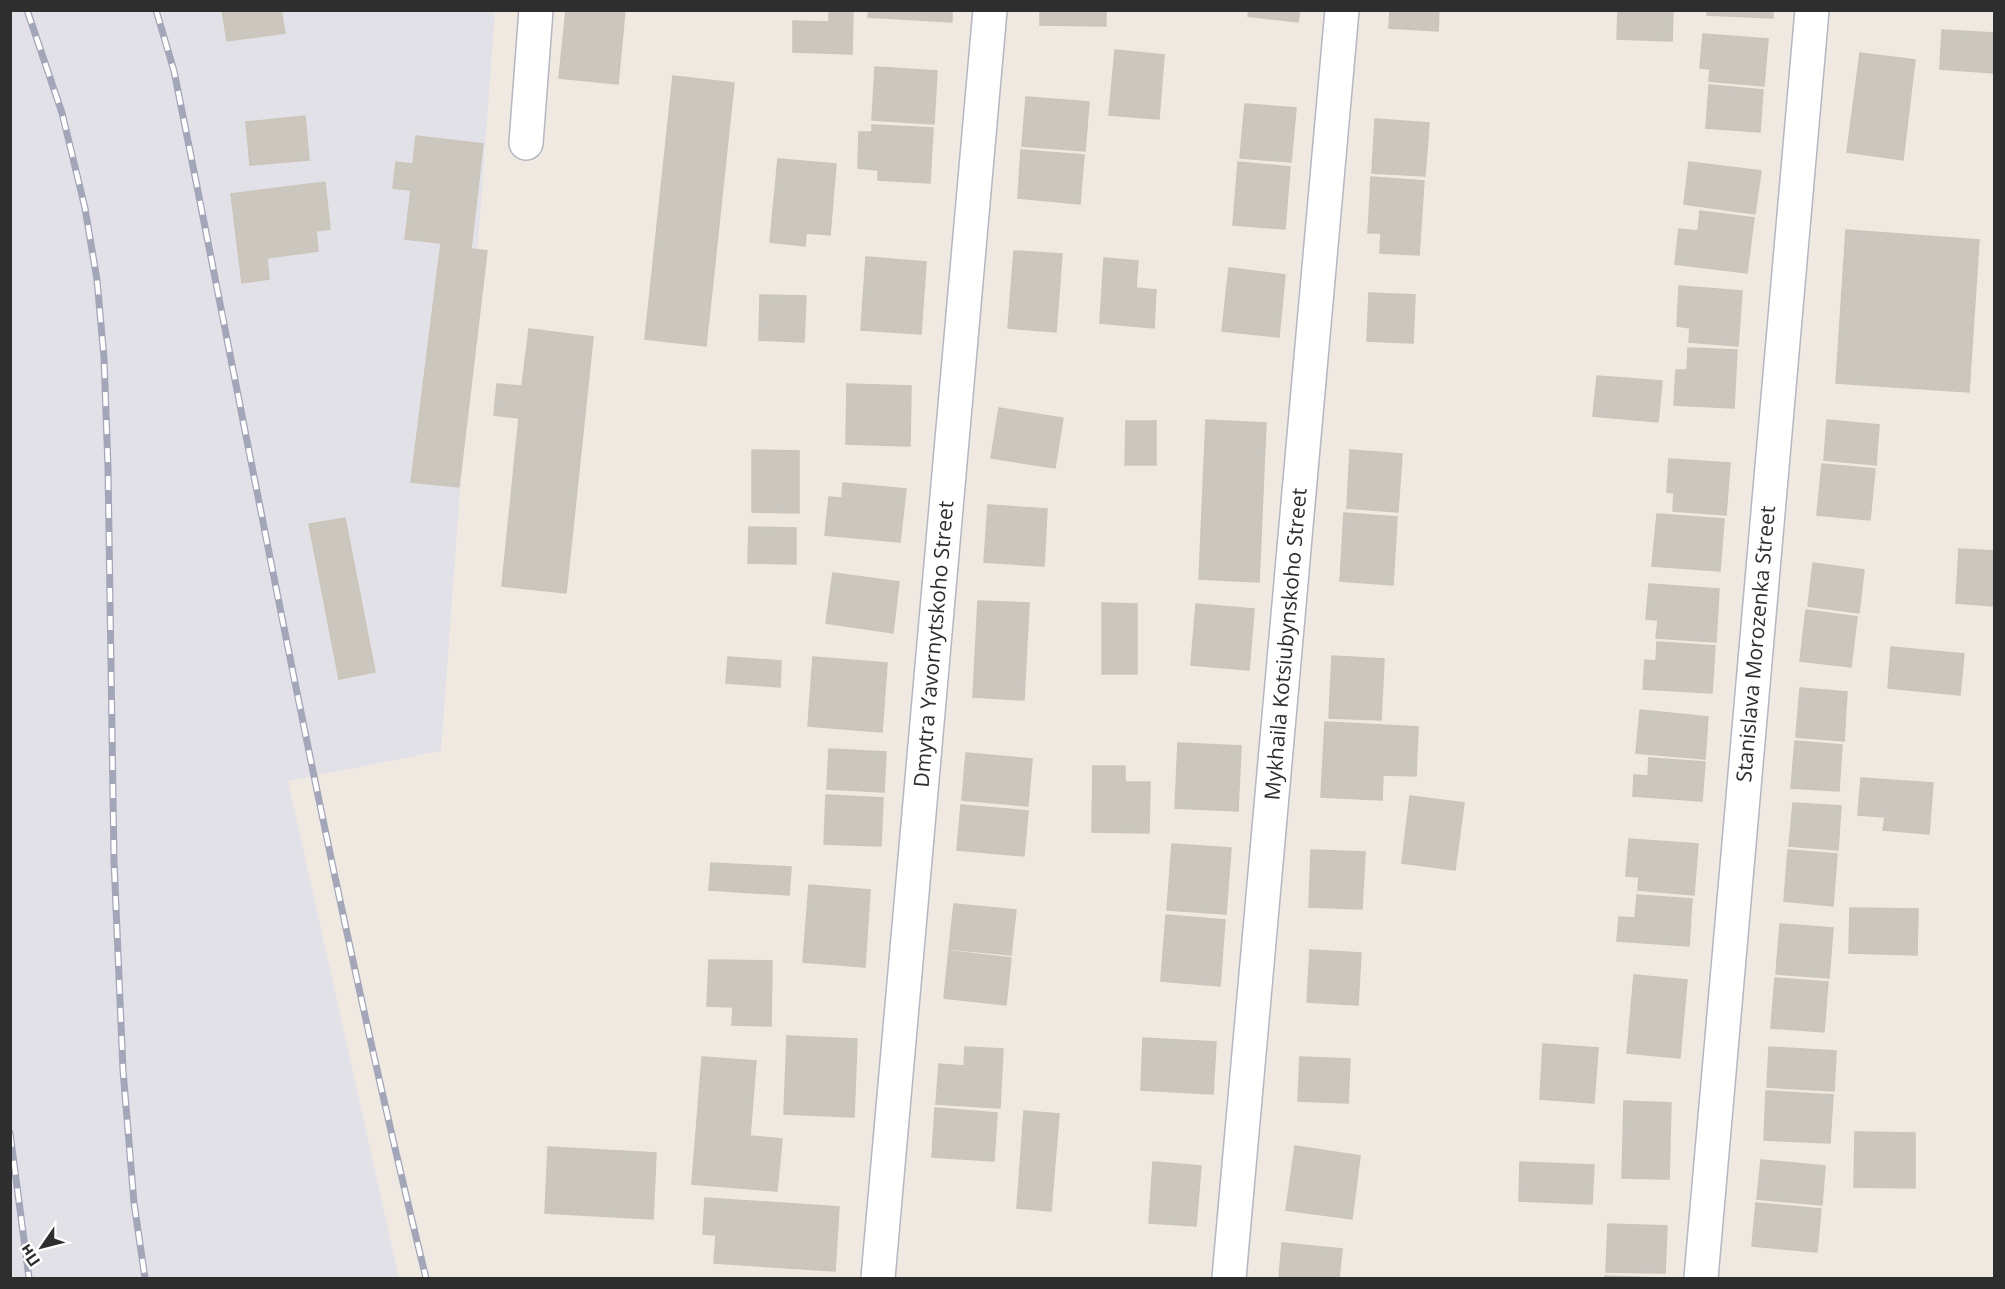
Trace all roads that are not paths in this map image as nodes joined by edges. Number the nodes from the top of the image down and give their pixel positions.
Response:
1 (536, 10) edge
2 (990, 10) edge
3 (1342, 10) edge
4 (1812, 10) edge
5 (526, 143) dead end
6 (878, 1278) edge
7 (1229, 1278) edge
8 (1701, 1278) edge

1 - 5 street
2 - 6 street, Dmytra Yavornytskoho Street
3 - 7 street, Mykhaila Kotsiubynskoho Street
4 - 8 street, Stanislava Morozenka Street

